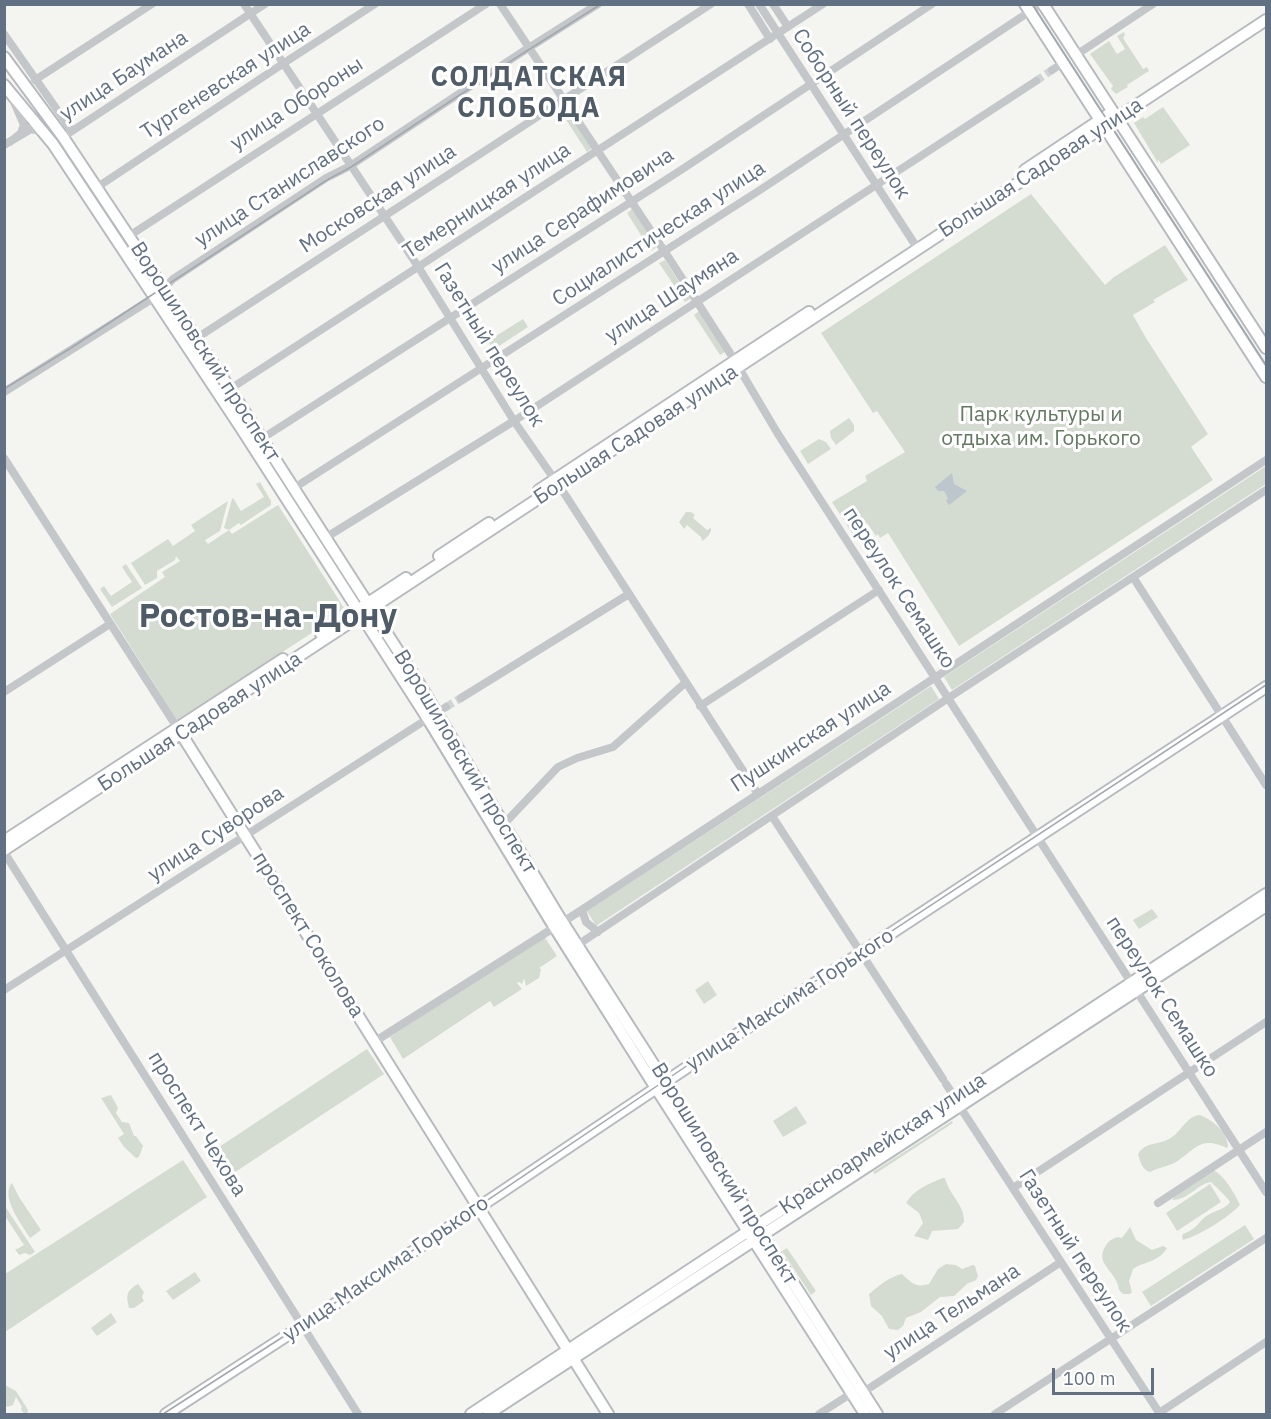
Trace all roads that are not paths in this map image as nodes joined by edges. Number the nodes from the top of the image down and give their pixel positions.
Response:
1 (152, 4) edge
2 (244, 4) edge
3 (265, 4) edge
4 (375, 4) edge
5 (486, 4) edge
6 (500, 4) edge
7 (598, 4) edge
8 (711, 4) edge
9 (748, 4) edge
10 (759, 4) edge
11 (773, 4) edge
12 (823, 4) edge
13 (932, 4) edge
14 (1042, 4) edge
15 (1153, 4) edge
16 (1027, 8) edge
17 (1266, 11) edge
18 (250, 14) junction
19 (1266, 20) edge
20 (788, 27) junction
21 (4, 34) edge
22 (774, 37) junction
23 (528, 49) junction
24 (1076, 55) junction
25 (4, 57) edge
26 (284, 63) junction
27 (1063, 63) junction
28 (1052, 70) tunnel mouth
29 (35, 80) junction
30 (1036, 81) tunnel mouth
31 (810, 84) junction
32 (6, 87) edge
33 (563, 101) junction
34 (315, 114) junction
35 (1114, 115) junction
36 (1101, 124) junction
37 (44, 132) junction
38 (68, 134) junction
39 (843, 135) junction
40 (7, 143) edge
41 (598, 150) junction
42 (350, 166) junction
43 (876, 186) junction
44 (96, 188) junction
45 (631, 201) junction
46 (384, 217) junction
47 (129, 236) junction
48 (914, 243) junction
49 (665, 252) junction
50 (419, 268) junction
51 (163, 288) junction
52 (154, 297) junction
53 (696, 301) junction
54 (450, 318) junction
55 (197, 338) junction
56 (186, 345) junction
57 (1266, 348) edge
58 (736, 365) junction
59 (482, 369) junction
60 (1266, 377) edge
61 (230, 388) junction
62 (4, 392) edge
63 (514, 421) junction
64 (262, 438) junction
65 (252, 445) junction
66 (4, 458) edge
67 (1266, 460) edge
68 (557, 483) junction
69 (294, 488) junction
70 (1266, 490) edge
71 (325, 538) junction
72 (1133, 577) junction
73 (879, 590) junction
74 (629, 594) junction
75 (365, 610) junction
76 (110, 624) junction
77 (935, 677) junction
78 (685, 683) junction
79 (1266, 687) edge
80 (4, 693) edge
81 (461, 698) tunnel mouth
82 (948, 698) junction
83 (700, 706) junction
84 (437, 713) junction
85 (1222, 716) junction
86 (180, 732) junction
87 (1266, 785) edge
88 (758, 794) junction
89 (772, 816) junction
90 (503, 825) junction
91 (245, 836) junction
92 (1037, 837) junction
93 (4, 840) edge
94 (4, 851) edge
95 (1266, 894) edge
96 (1266, 906) edge
97 (582, 910) junction
98 (558, 924) junction
99 (598, 932) junction
100 (573, 948) junction
101 (66, 950) junction
102 (861, 954) junction
103 (1135, 987) junction
104 (4, 990) edge
105 (1266, 1023) edge
106 (374, 1042) junction
107 (1189, 1073) junction
108 (661, 1085) junction
109 (958, 1103) junction
110 (1266, 1132) edge
111 (1239, 1150) junction
112 (1013, 1188) junction
113 (1266, 1192) edge
114 (1158, 1203) dead end
115 (478, 1208) junction
116 (754, 1233) junction
117 (1266, 1238) edge
118 (1061, 1262) junction
119 (301, 1327) junction
120 (1111, 1339) junction
121 (1266, 1342) edge
122 (570, 1354) junction
123 (857, 1393) junction
124 (166, 1414) edge
125 (358, 1414) edge
126 (471, 1414) edge
127 (488, 1414) edge
128 (608, 1414) edge
129 (819, 1414) edge
130 (865, 1414) edge
131 (877, 1414) edge
132 (995, 1414) edge
133 (1160, 1414) edge

1 - 29 street
2 - 18 street, Газетный переулок
3 - 18 street, улица Баумана
4 - 26 street, Тургеневская улица
5 - 34 street, улица Обороны
6 - 23 street, переулок Семашко
7 - 23 street, улица Станиславского
8 - 33 street, Московская улица
9 - 22 street, Соборный переулок
10 - 22 street, Соборный переулок
11 - 20 street, Соборный переулок
12 - 20 street, Темерницкая улица
13 - 31 street, улица Серафимовича
14 - 16 street, Социалистическая улица
14 - 24 main road
15 - 24 street
16 - 27 main road
16 - 39 street, Социалистическая улица
17 - 35 main road, Большая Садовая улица
18 - 26 street, Газетный переулок
18 - 38 street, улица Баумана
19 - 35 main road, Большая Садовая улица
20 - 22 street, Темерницкая улица
21 - 29 street, Ворошиловский проспект
22 - 31 street, Соборный переулок
22 - 41 street, Темерницкая улица
23 - 33 street, переулок Семашко
23 - 42 street, улица Станиславского
24 - 35 main road
25 - 38 main road, Ворошиловский проспект
26 - 34 street, Газетный переулок
26 - 44 street, Тургеневская улица
27 - 28 street
27 - 36 main road
29 - 38 street, Ворошиловский проспект
30 - 43 street, улица Шаумяна
31 - 39 street, Соборный переулок
31 - 45 street, улица Серафимовича
32 - 37 main road, Ворошиловский проспект
32 - 40 street
33 - 41 street, переулок Семашко
33 - 46 street, Московская улица
34 - 42 street, Газетный переулок
34 - 47 street, улица Обороны
35 - 36 main road, Большая Садовая улица
35 - 57 main road
36 - 48 main road, Большая Садовая улица
36 - 58 main road, Большая Садовая улица
36 - 60 main road
37 - 40 street
37 - 52 main road, Ворошиловский проспект
38 - 44 main road, Ворошиловский проспект
39 - 43 street, Соборный переулок
39 - 49 street, Социалистическая улица
41 - 45 street, переулок Семашко
41 - 50 street, Темерницкая улица
42 - 46 street, Газетный переулок
42 - 51 street, улица Станиславского
43 - 48 street, Соборный переулок
43 - 53 street, улица Шаумяна
44 - 47 main road, Ворошиловский проспект
45 - 49 street, переулок Семашко
45 - 54 street, улица Серафимовича
46 - 50 street, Газетный переулок
46 - 55 street, Московская улица
47 - 51 main road, Ворошиловский проспект
48 - 58 main road, Большая Садовая улица
49 - 53 street, переулок Семашко
49 - 59 street, Социалистическая улица
50 - 54 street, Газетный переулок
50 - 61 street, Темерницкая улица
51 - 52 street, улица Станиславского
51 - 55 main road, Ворошиловский проспект
52 - 56 main road, Ворошиловский проспект
52 - 62 street, улица Станиславского
53 - 58 street, переулок Семашко
53 - 63 street, улица Шаумяна
54 - 59 street, Газетный переулок
54 - 64 street, улица Серафимовича
55 - 56 street, Московская улица
55 - 61 main road, Ворошиловский проспект
56 - 65 main road, Ворошиловский проспект
58 - 68 main road, Большая Садовая улица
58 - 73 street, переулок Семашко
59 - 63 street, Газетный переулок
59 - 69 street, Социалистическая улица
61 - 64 main road, Ворошиловский проспект
63 - 68 street, Газетный переулок
63 - 71 street, улица Шаумяна
64 - 65 street, улица Серафимовича
64 - 69 main road, Ворошиловский проспект
65 - 75 main road, Ворошиловский проспект
66 - 76 street, проспект Соколова
67 - 77 street, Пушкинская улица
68 - 74 street, Газетный переулок
68 - 75 main road, Большая Садовая улица
69 - 71 main road, Ворошиловский проспект
70 - 72 street, Пушкинская улица
71 - 75 main road, Ворошиловский проспект
72 - 82 street, Пушкинская улица
72 - 85 street
73 - 77 street, переулок Семашко
73 - 83 street
74 - 78 street, Газетный переулок
74 - 81 street
75 - 84 main road, Ворошиловский проспект
75 - 86 main road, Большая Садовая улица
76 - 80 street
76 - 86 street, проспект Соколова
77 - 82 street, переулок Семашко
77 - 88 street, Пушкинская улица
78 - 83 street, Газетный переулок
78 - 90 street
79 - 85 main road, улица Максима Горького
82 - 89 street, Пушкинская улица
82 - 92 street, переулок Семашко
83 - 88 street, Газетный переулок
84 - 90 main road, Ворошиловский проспект
84 - 91 street, улица Суворова
84 - 98 main road, Ворошиловский проспект
85 - 87 street
85 - 92 main road, улица Максима Горького
86 - 91 main road, проспект Соколова
86 - 93 main road, Большая Садовая улица
86 - 94 main road, Большая Садовая улица
88 - 97 street, Пушкинская улица
89 - 99 street, Пушкинская улица
89 - 102 street, Газетный переулок
90 - 98 main road, Ворошиловский проспект
91 - 101 street, улица Суворова
91 - 106 main road, проспект Соколова
92 - 102 main road, улица Максима Горького
92 - 103 street, переулок Семашко
94 - 101 street, проспект Чехова
95 - 103 main road, Красноармейская улица
96 - 103 main road, Красноармейская улица
97 - 98 street, Пушкинская улица
97 - 99 street
98 - 100 main road, Ворошиловский проспект
98 - 106 street, Пушкинская улица
99 - 100 street, Пушкинская улица
100 - 108 main road, Ворошиловский проспект
101 - 104 street, улица Суворова
101 - 119 street, проспект Чехова
102 - 108 main road, улица Максима Горького
102 - 109 street, Газетный переулок
103 - 107 street, переулок Семашко
103 - 109 main road, Красноармейская улица
105 - 107 street
106 - 115 main road, проспект Соколова
107 - 111 street, переулок Семашко
107 - 112 street
108 - 115 main road, улица Максима Горького
108 - 116 main road, Ворошиловский проспект
109 - 112 street, Газетный переулок
109 - 116 main road, Красноармейская улица
110 - 111 street
111 - 113 street, переулок Семашко
111 - 114 street
112 - 118 street, Газетный переулок
115 - 119 main road, улица Максима Горького
115 - 122 main road, проспект Соколова
116 - 122 main road, Красноармейская улица
116 - 123 main road, Ворошиловский проспект
117 - 120 street
118 - 120 street, Газетный переулок
118 - 123 street, улица Тельмана
119 - 124 main road, улица Максима Горького
119 - 125 street, проспект Чехова
120 - 132 street
120 - 133 street, Газетный переулок
121 - 133 street
122 - 126 main road, Красноармейская улица
122 - 127 main road, Красноармейская улица
122 - 128 main road, проспект Соколова
123 - 129 street, улица Тельмана
123 - 130 main road, Ворошиловский проспект
123 - 131 main road, Ворошиловский проспект

